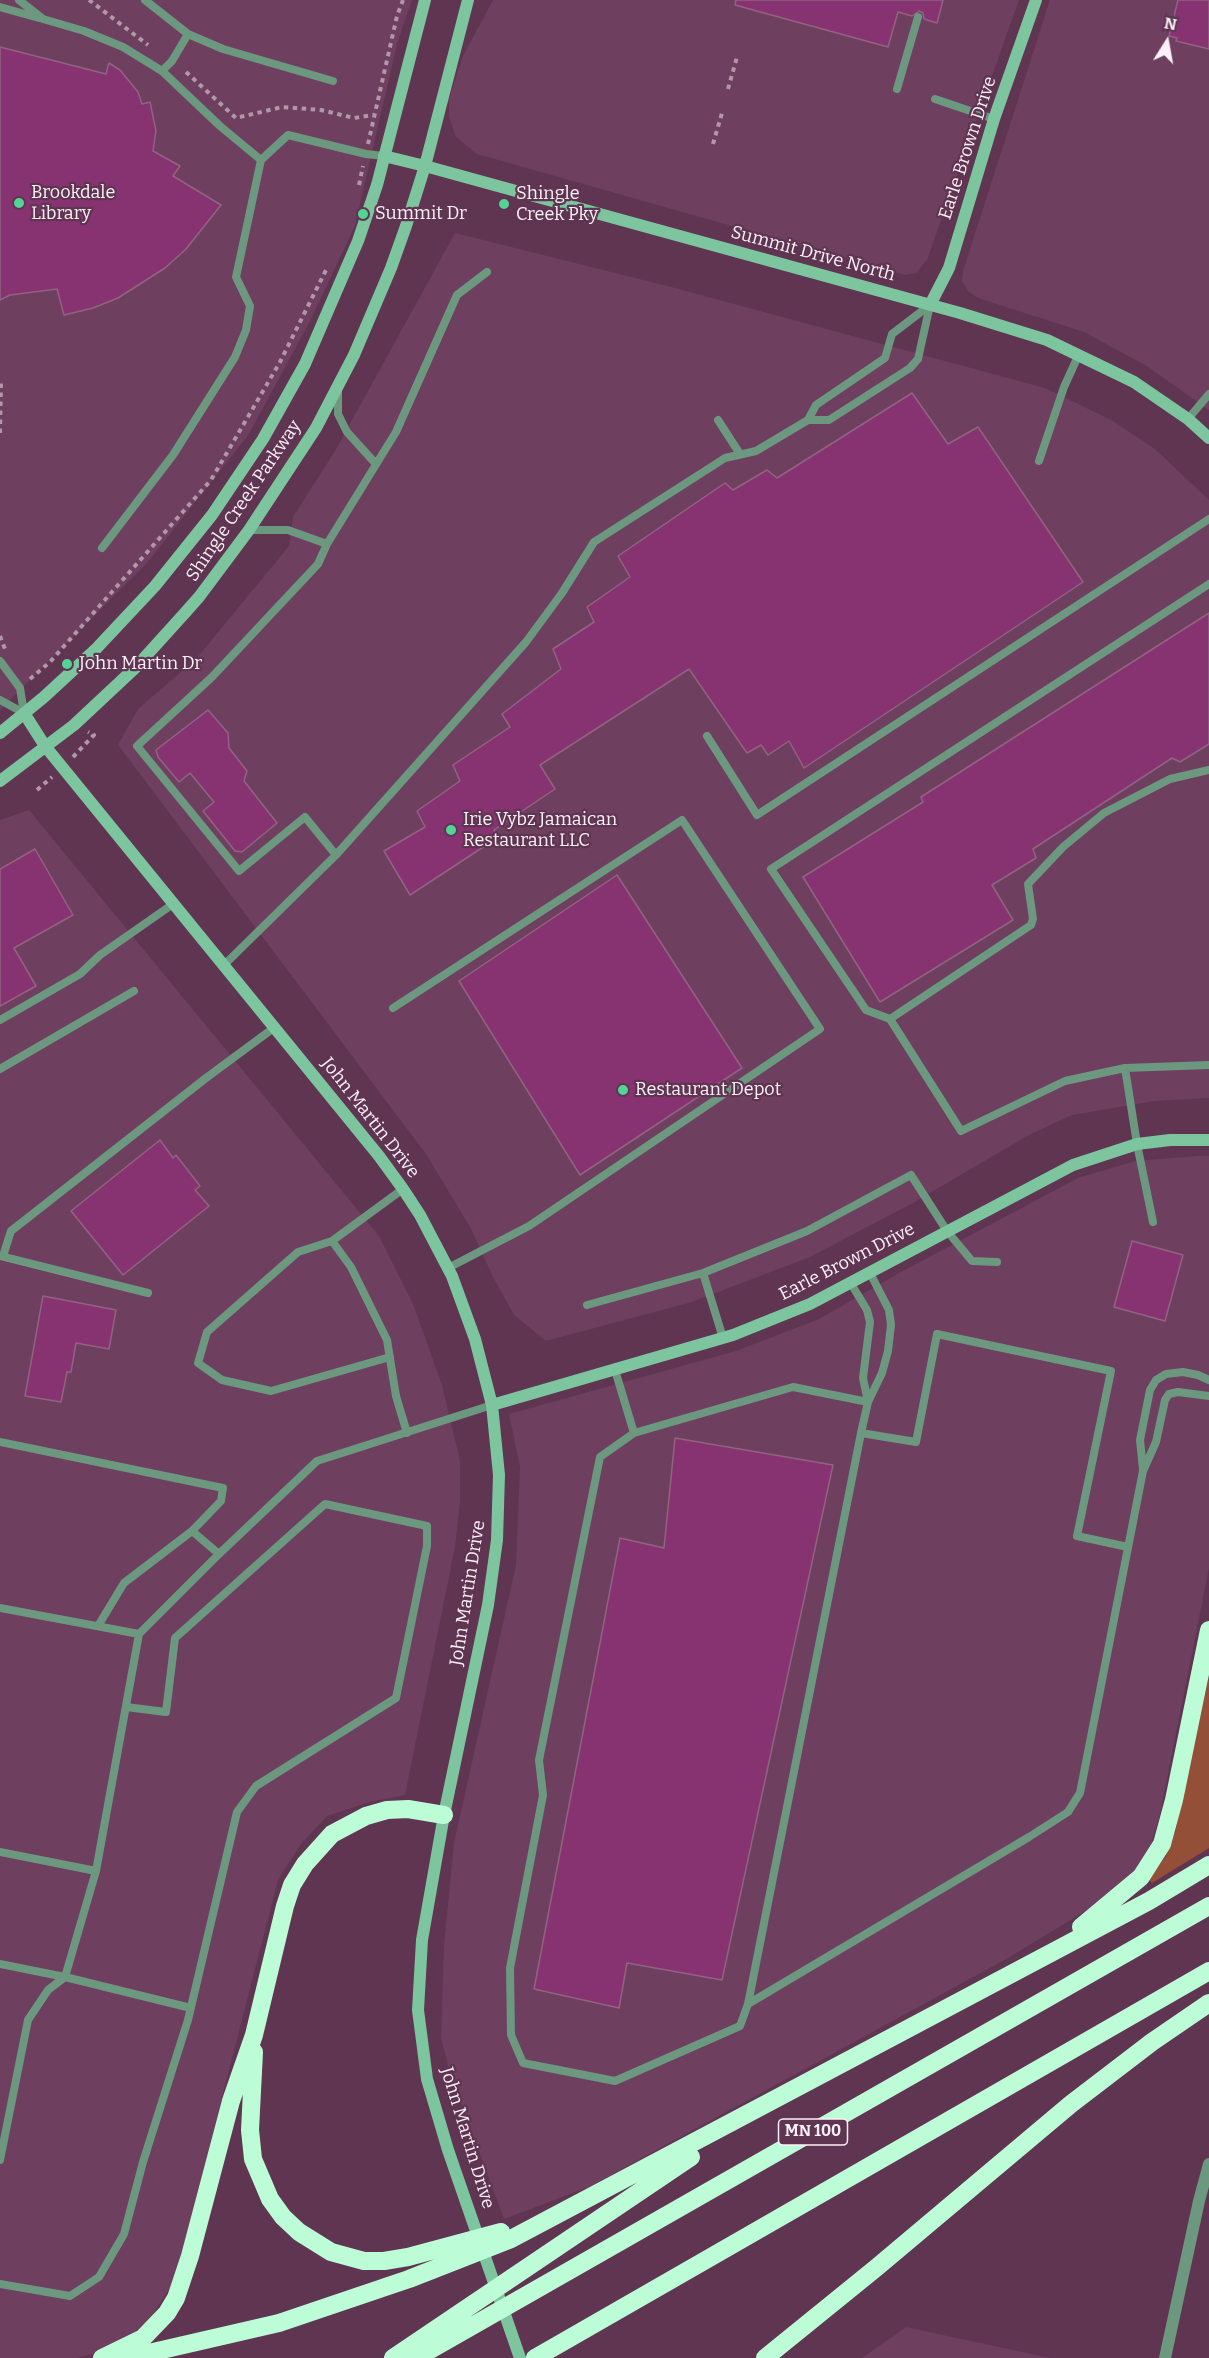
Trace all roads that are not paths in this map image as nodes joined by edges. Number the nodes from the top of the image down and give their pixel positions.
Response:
1 (18, 0) edge
2 (145, 0) edge
3 (424, 0) edge
4 (468, 0) edge
5 (1036, 0) edge
6 (0, 7) edge
7 (918, 17) dead end
8 (42, 19) junction
9 (188, 34) junction
10 (162, 71) junction
11 (333, 81) dead end
12 (897, 89) dead end
13 (935, 99) dead end
14 (994, 119) junction
15 (384, 156) junction
16 (261, 160) junction
17 (425, 166) junction
18 (487, 272) dead end
19 (930, 305) junction
20 (1079, 354) junction
21 (339, 385) junction
22 (1209, 394) edge
23 (1188, 419) junction
24 (718, 420) dead end
25 (808, 420) junction
26 (1207, 432) edge
27 (740, 454) junction
28 (1039, 461) dead end
29 (376, 465) junction
30 (1209, 519) edge
31 (249, 530) junction
32 (327, 544) junction
33 (102, 548) dead end
34 (1209, 584) edge
35 (0, 661) edge
36 (0, 700) edge
37 (24, 713) junction
38 (0, 733) edge
39 (707, 736) dead end
40 (45, 746) junction
41 (1209, 770) edge
42 (0, 781) edge
43 (336, 855) junction
44 (173, 904) junction
45 (223, 966) junction
46 (134, 991) dead end
47 (393, 1008) dead end
48 (890, 1019) junction
49 (0, 1020) edge
50 (275, 1027) junction
51 (1209, 1065) edge
52 (1125, 1068) junction
53 (0, 1069) edge
54 (1209, 1140) edge
55 (1137, 1144) junction
56 (404, 1189) junction
57 (1153, 1222) dead end
58 (947, 1231) junction
59 (332, 1241) junction
60 (2, 1256) edge
61 (997, 1262) dead end
62 (448, 1268) junction
63 (870, 1271) junction
64 (703, 1273) junction
65 (850, 1282) junction
66 (148, 1293) dead end
67 (587, 1305) dead end
68 (723, 1338) junction
69 (390, 1357) junction
70 (615, 1370) junction
71 (1209, 1380) edge
72 (1209, 1396) edge
73 (868, 1402) junction
74 (492, 1405) junction
75 (406, 1433) junction
76 (634, 1433) junction
77 (861, 1433) junction
78 (0, 1442) edge
79 (1143, 1471) junction
80 (192, 1531) junction
81 (1128, 1547) junction
82 (219, 1554) junction
83 (0, 1608) edge
84 (98, 1626) junction
85 (1209, 1629) edge
86 (139, 1634) junction
87 (126, 1707) junction
88 (444, 1815) junction
89 (0, 1852) edge
90 (1209, 1865) edge
91 (96, 1871) junction
92 (1209, 1906) edge
93 (1041, 1958) junction
94 (0, 1964) edge
95 (1209, 1971) edge
96 (65, 1977) junction
97 (1209, 2003) edge
98 (748, 2004) junction
99 (191, 2008) junction
100 (254, 2035) junction
101 (790, 2092) junction
102 (0, 2160) edge
103 (1209, 2164) edge
104 (1204, 2201) edge
105 (558, 2216) junction
106 (0, 2284) edge
107 (102, 2358) edge
108 (127, 2358) edge
109 (393, 2358) edge
110 (416, 2358) edge
111 (520, 2358) edge
112 (535, 2358) edge
113 (765, 2358) edge
114 (1165, 2358) edge

1 - 8 lane
2 - 9 lane
3 - 15 street, Shingle Creek Parkway
4 - 17 street, Shingle Creek Parkway
5 - 14 street, Earle Brown Drive
6 - 8 lane
7 - 12 lane
8 - 10 lane
9 - 10 lane
9 - 11 lane
10 - 16 lane
13 - 14 lane
14 - 19 street, Earle Brown Drive
15 - 16 lane
15 - 17 street, Summit Drive North
15 - 37 street, Shingle Creek Parkway
16 - 33 lane
17 - 19 street, Summit Drive North
17 - 21 street, Shingle Creek Parkway
18 - 29 lane
19 - 20 street, Summit Drive North
19 - 25 lane
19 - 25 lane
20 - 23 street, Summit Drive North
20 - 28 lane
21 - 29 lane
21 - 31 street, Shingle Creek Parkway
22 - 23 lane
23 - 26 street, Summit Drive North
24 - 27 lane
25 - 27 lane
27 - 43 lane
29 - 32 lane
30 - 39 lane
31 - 32 lane
31 - 40 street, Shingle Creek Parkway
32 - 43 lane
34 - 48 lane
35 - 37 lane
36 - 37 lane
37 - 38 street, Shingle Creek Parkway
37 - 40 street, John Martin Drive
40 - 42 street, Shingle Creek Parkway
40 - 44 street, John Martin Drive
41 - 48 lane
43 - 45 lane
44 - 45 street, John Martin Drive
44 - 49 lane
45 - 50 street, John Martin Drive
46 - 53 lane
47 - 62 lane
48 - 52 lane
50 - 56 street, John Martin Drive
50 - 60 lane
51 - 52 lane
52 - 55 lane
54 - 55 street, Earle Brown Drive
55 - 57 lane
55 - 58 street, Earle Brown Drive
56 - 59 lane
56 - 62 street, John Martin Drive
58 - 61 lane
58 - 63 street, Earle Brown Drive
58 - 64 lane
59 - 69 lane
59 - 69 lane
60 - 66 lane
62 - 74 street, John Martin Drive
63 - 65 street, Earle Brown Drive
63 - 73 lane
64 - 67 lane
64 - 68 lane
65 - 68 street, Earle Brown Drive
65 - 73 lane
68 - 70 street, Earle Brown Drive
69 - 75 lane
70 - 74 street, Earle Brown Drive
70 - 76 lane
71 - 79 lane
72 - 79 lane
73 - 76 lane
73 - 77 lane
74 - 75 lane
74 - 88 street, John Martin Drive
75 - 82 lane
76 - 98 lane
77 - 81 lane
77 - 98 lane
78 - 80 lane
79 - 81 lane
80 - 82 lane
80 - 84 lane
81 - 98 lane
82 - 86 lane
83 - 84 lane
84 - 86 lane
85 - 93 highway
86 - 87 lane
87 - 91 lane
87 - 99 lane
88 - 100 highway
88 - 111 street, John Martin Drive
89 - 91 lane
90 - 93 highway
91 - 96 lane
92 - 110 highway, MN 100
93 - 101 highway
94 - 96 lane
95 - 112 highway
96 - 99 lane
96 - 102 lane
97 - 113 highway
99 - 106 lane
100 - 105 highway
100 - 107 highway
101 - 105 highway
101 - 109 highway
103 - 104 street
104 - 114 street
105 - 108 highway

